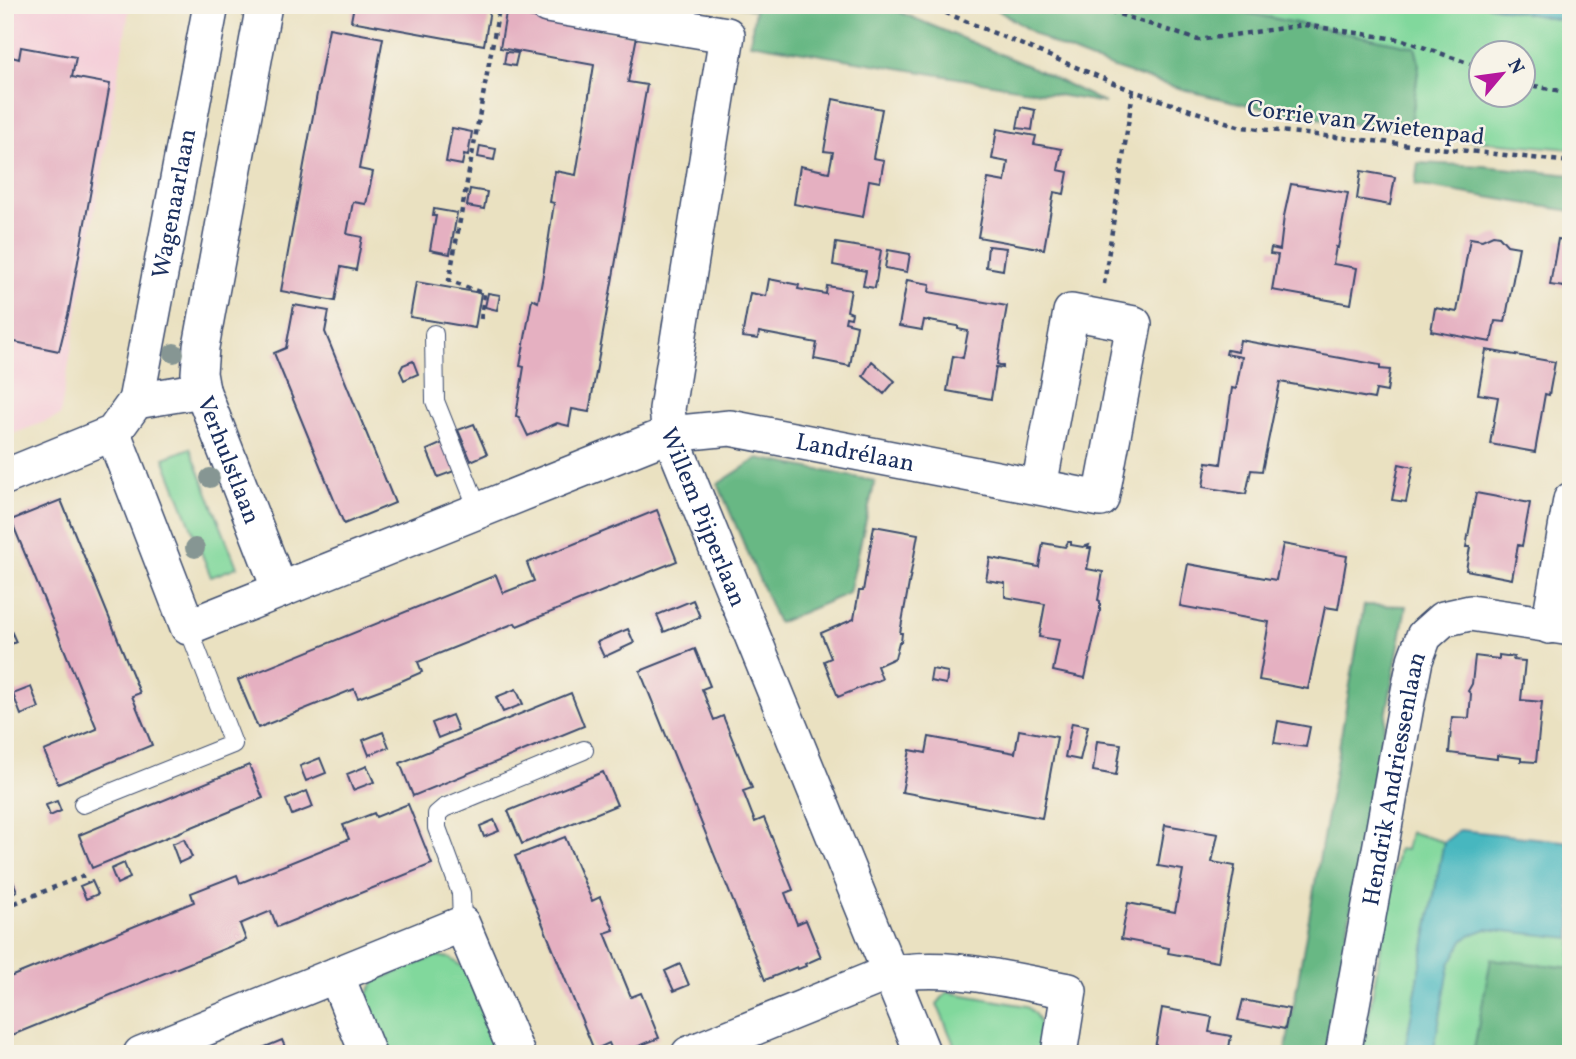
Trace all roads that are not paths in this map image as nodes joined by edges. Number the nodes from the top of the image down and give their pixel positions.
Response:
1 (211, 5) edge
2 (264, 5) edge
3 (547, 5) edge
4 (434, 334) dead end
5 (202, 390) junction
6 (136, 401) junction
7 (113, 433) junction
8 (670, 434) junction
9 (5, 477) edge
10 (1039, 487) junction
11 (1571, 500) edge
12 (478, 509) junction
13 (280, 590) junction
14 (188, 627) junction
15 (1560, 627) edge
16 (584, 750) dead end
17 (83, 804) dead end
18 (462, 924) junction
19 (889, 974) junction
20 (336, 975) junction
21 (141, 1054) edge
22 (368, 1054) edge
23 (517, 1054) edge
24 (689, 1054) edge
25 (923, 1054) edge
26 (1059, 1054) edge
27 (1343, 1054) edge

1 - 6 street, Wagenaarlaan
2 - 5 street
3 - 8 street, Willem Pijperlaan
4 - 12 lane
5 - 6 street, Verhulstlaan
5 - 13 street, Verhulstlaan
6 - 7 street
7 - 9 street
7 - 14 street
8 - 10 street, Landrélaan
8 - 12 street
8 - 19 street, Willem Pijperlaan
10 - 10 street, Landrélaan
11 - 15 street, Hendrik Andriessenlaan
12 - 13 street
13 - 14 street
14 - 17 lane
15 - 27 street, Hendrik Andriessenlaan
16 - 18 lane
18 - 20 street
18 - 23 street
19 - 24 street
19 - 25 street, Willem Pijperlaan
19 - 26 street
20 - 21 street
20 - 22 street

